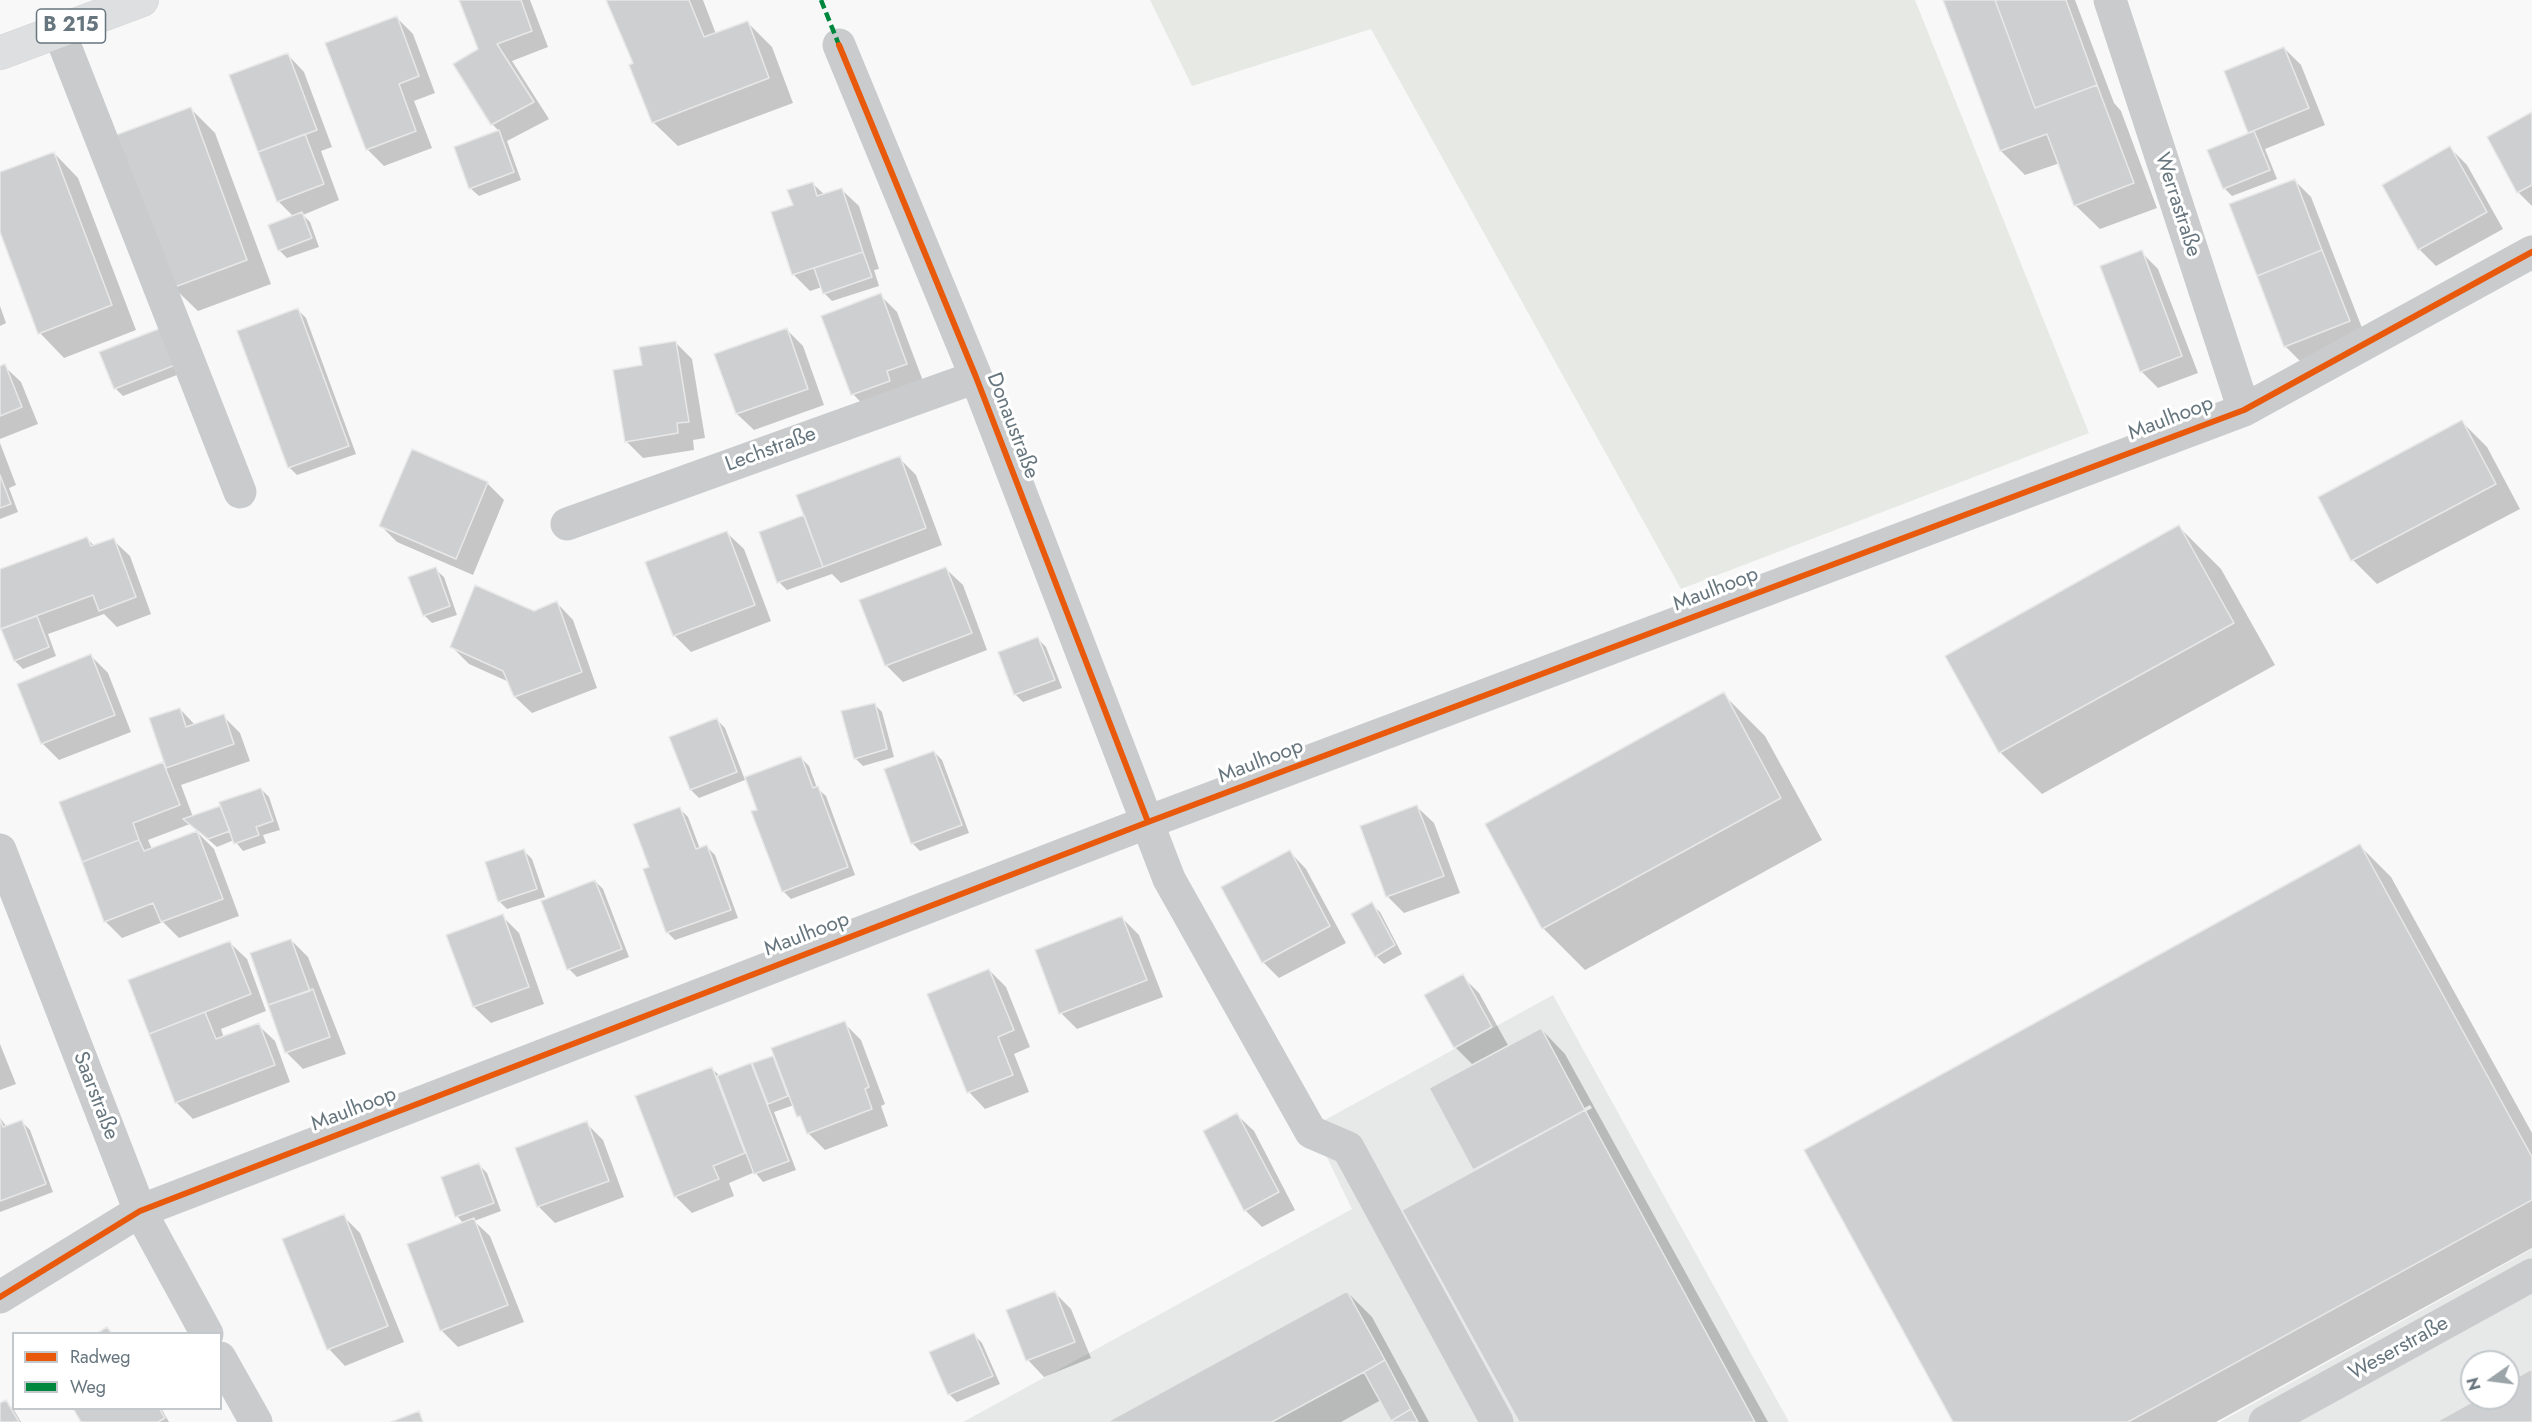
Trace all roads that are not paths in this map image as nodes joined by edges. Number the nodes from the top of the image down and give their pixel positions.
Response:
1 (142, 0) edge
2 (2110, 0) edge
3 (59, 31) junction
4 (839, 45) dead end
5 (0, 52) edge
6 (2532, 252) edge
7 (976, 377) junction
8 (2244, 410) junction
9 (240, 492) dead end
10 (567, 524) dead end
11 (1148, 822) junction
12 (0, 850) edge
13 (140, 1211) junction
14 (2532, 1275) edge
15 (0, 1297) edge
16 (206, 1332) edge
17 (222, 1362) edge
18 (256, 1422) edge
19 (1497, 1422) edge
20 (2265, 1422) edge

1 - 3 main road, B 215
2 - 8 street, Werrastraße
3 - 5 main road, B 215
3 - 9 street
4 - 7 street, Donaustraße
6 - 8 street, Maulhoop
7 - 10 street, Lechstraße
7 - 11 street, Donaustraße
8 - 11 street, Maulhoop
11 - 13 street, Maulhoop
11 - 19 street, Donaustraße
12 - 13 street, Saarstraße
13 - 15 street, Maulhoop
13 - 16 street, Saarstraße
14 - 20 street, Weserstraße
17 - 18 street

